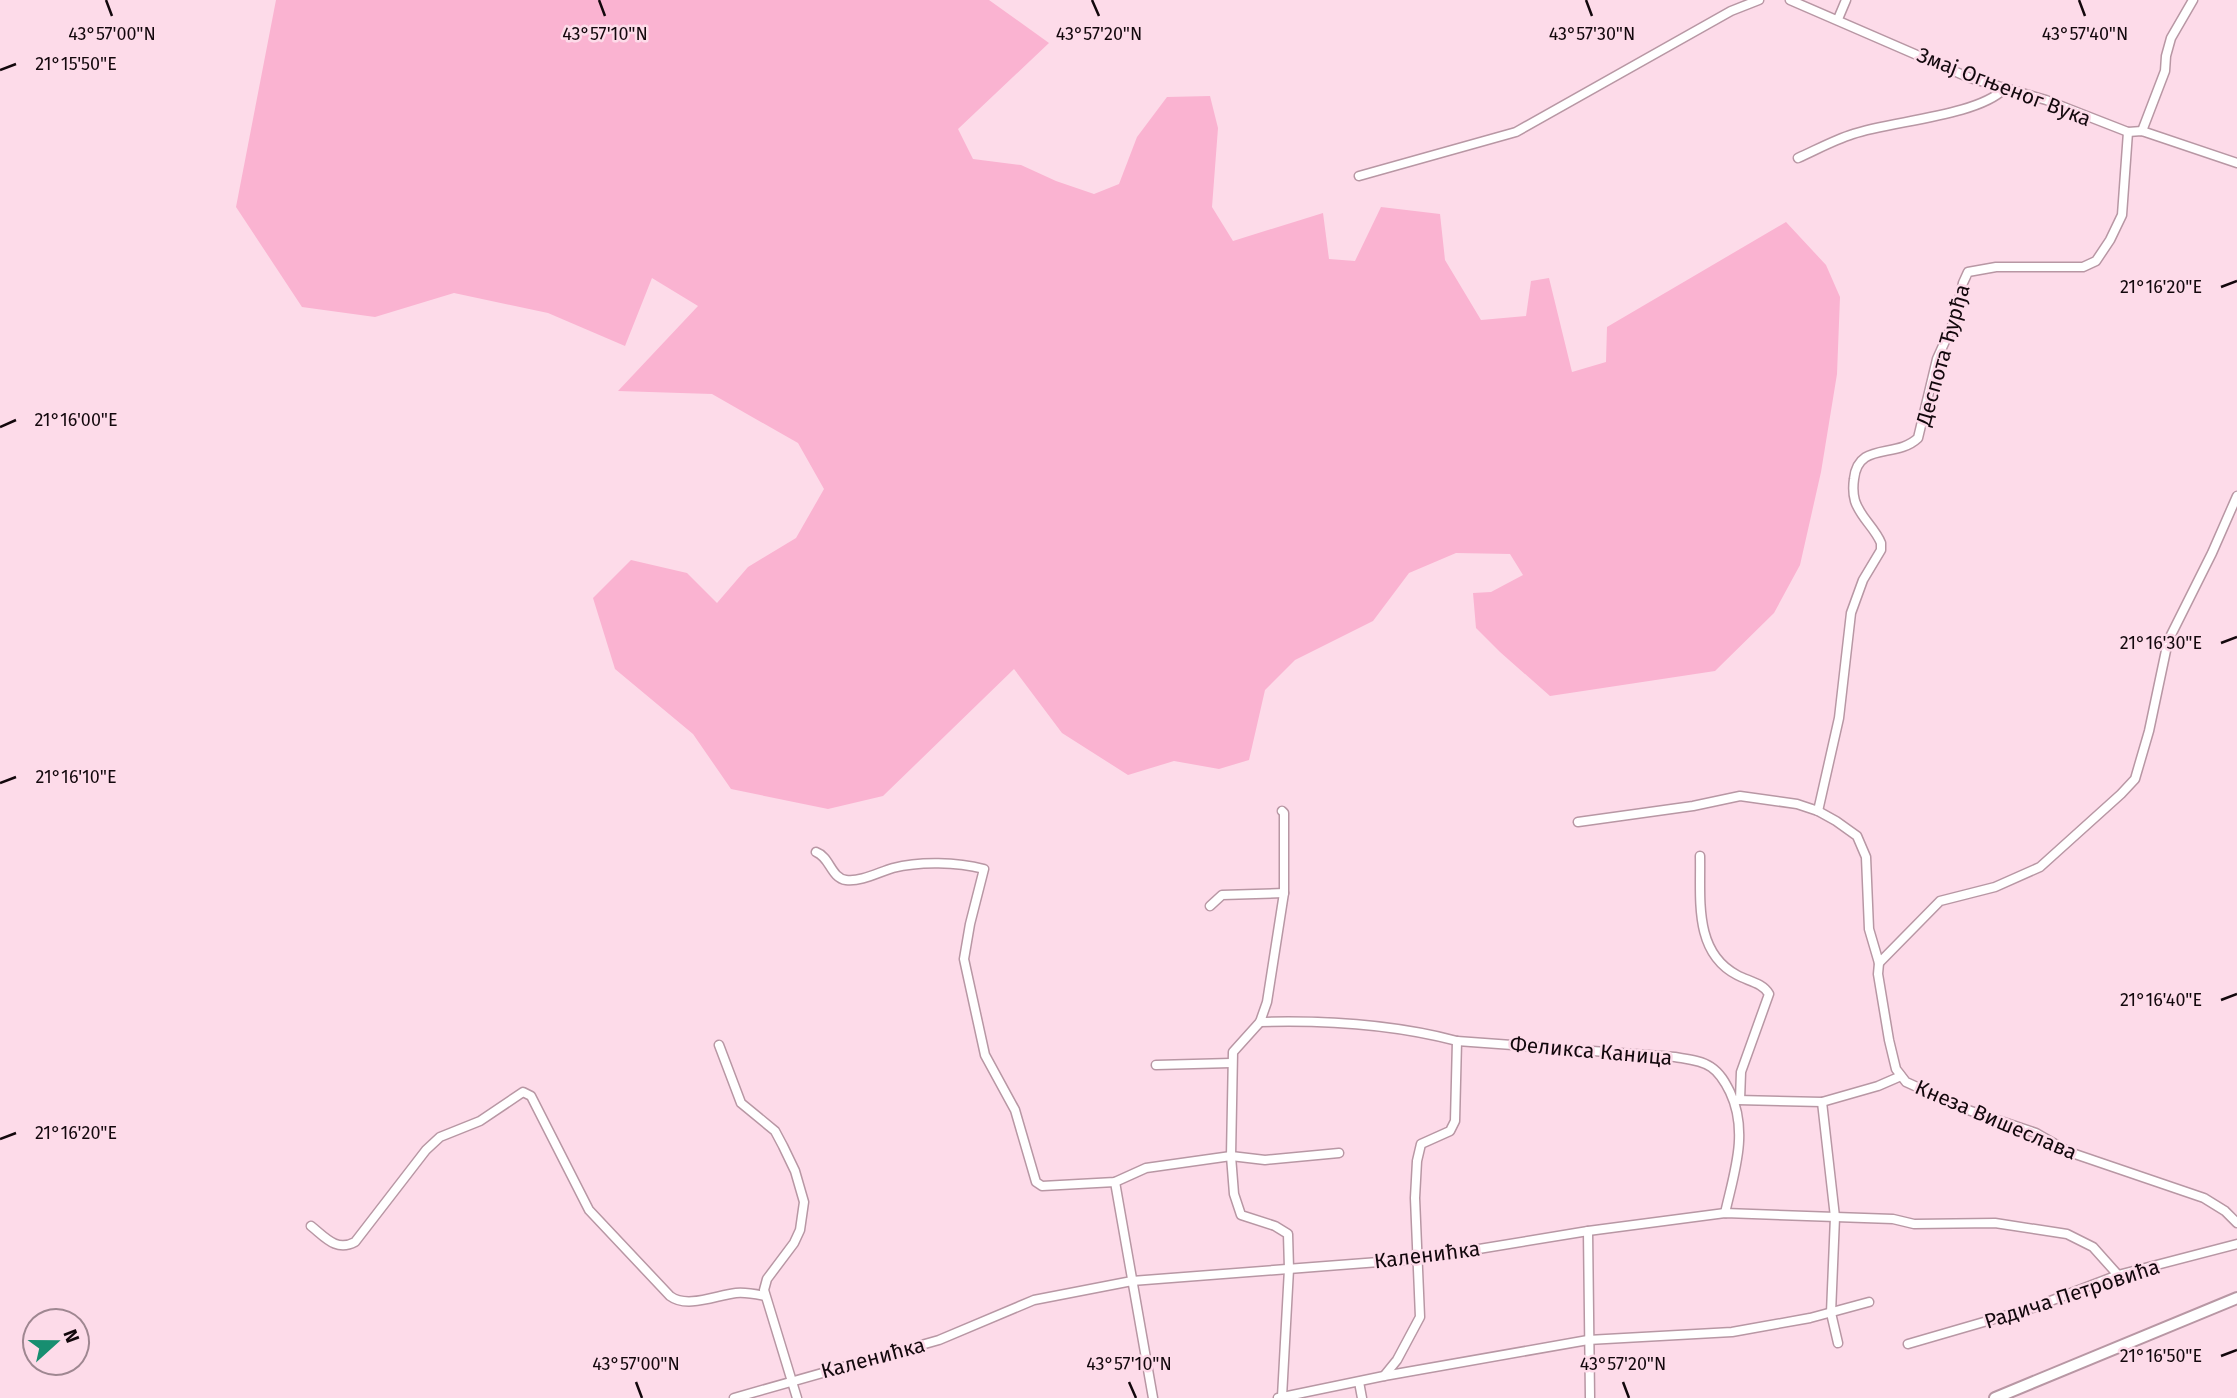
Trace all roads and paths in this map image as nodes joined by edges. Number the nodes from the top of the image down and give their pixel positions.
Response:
1 (1759, 0) edge
2 (1790, 0) edge
3 (1846, 0) edge
4 (2193, 0) edge
5 (1838, 19) junction
6 (2004, 89) junction
7 (2142, 131) junction
8 (2128, 132) junction
9 (1798, 158) dead end
10 (2237, 163) edge
11 (1359, 176) dead end
12 (2237, 496) edge
13 (1282, 811) dead end
14 (1818, 811) junction
15 (1578, 822) dead end
16 (816, 852) dead end
17 (1700, 856) dead end
18 (1284, 893) junction
19 (1210, 906) dead end
20 (1879, 963) junction
21 (1260, 1022) junction
22 (1457, 1041) junction
23 (719, 1045) dead end
24 (1231, 1063) junction
25 (1156, 1065) dead end
26 (1901, 1076) junction
27 (1737, 1100) junction
28 (1822, 1101) junction
29 (1339, 1153) dead end
30 (1231, 1157) junction
31 (1115, 1182) junction
32 (1725, 1213) junction
33 (1835, 1217) junction
34 (2237, 1223) edge
35 (311, 1226) dead end
36 (1588, 1231) junction
37 (2237, 1244) edge
38 (1418, 1259) junction
39 (1289, 1269) junction
40 (2118, 1275) junction
41 (1132, 1281) junction
42 (765, 1296) junction
43 (2237, 1298) edge
44 (1869, 1302) dead end
45 (1831, 1313) junction
46 (1588, 1340) junction
47 (1838, 1343) dead end
48 (1908, 1344) dead end
49 (1384, 1376) junction
50 (793, 1380) junction
51 (1359, 1382) junction
52 (734, 1398) edge
53 (797, 1398) edge
54 (1153, 1398) edge
55 (1280, 1398) edge
56 (1362, 1398) edge
57 (1590, 1398) edge
58 (1995, 1398) edge

1 - 11 street
2 - 5 street, Змај Огњеног Вука
3 - 5 street
4 - 7 street
5 - 6 street, Змај Огњеног Вука
6 - 8 street, Змај Огњеног Вука
6 - 9 street
7 - 8 street, Змај Огњеног Вука
7 - 10 street
8 - 14 street, Деспота Ђурђа
12 - 20 street
13 - 18 street
14 - 15 street, Кнеза Вишеслава
14 - 20 street, Кнеза Вишеслава
16 - 31 street
17 - 27 street
18 - 19 street
18 - 21 street
20 - 26 street, Кнеза Вишеслава
21 - 22 street, Феликса Каница
21 - 24 street
22 - 27 street, Феликса Каница
22 - 38 street
23 - 42 street
24 - 25 street
24 - 30 street
26 - 28 street
26 - 34 street, Кнеза Вишеслава
27 - 28 street
27 - 32 street
28 - 33 street
29 - 30 street
30 - 31 street
30 - 39 street
31 - 41 street
32 - 33 street, Каленићка
32 - 36 street, Каленићка
33 - 40 street, Каленићка
33 - 45 street
35 - 42 street
36 - 38 street, Каленићка
36 - 46 street
37 - 40 street, Радича Петровића
38 - 39 street, Каленићка
38 - 49 street
39 - 41 street, Каленићка
39 - 55 street
40 - 48 street, Радича Петровића
41 - 50 street, Каленићка
41 - 54 street
42 - 50 street
43 - 58 main road
44 - 45 street
45 - 46 street
45 - 47 street
46 - 49 street
46 - 57 street
49 - 51 street
50 - 52 street, Каленићка
50 - 53 street
51 - 55 street
51 - 56 street

